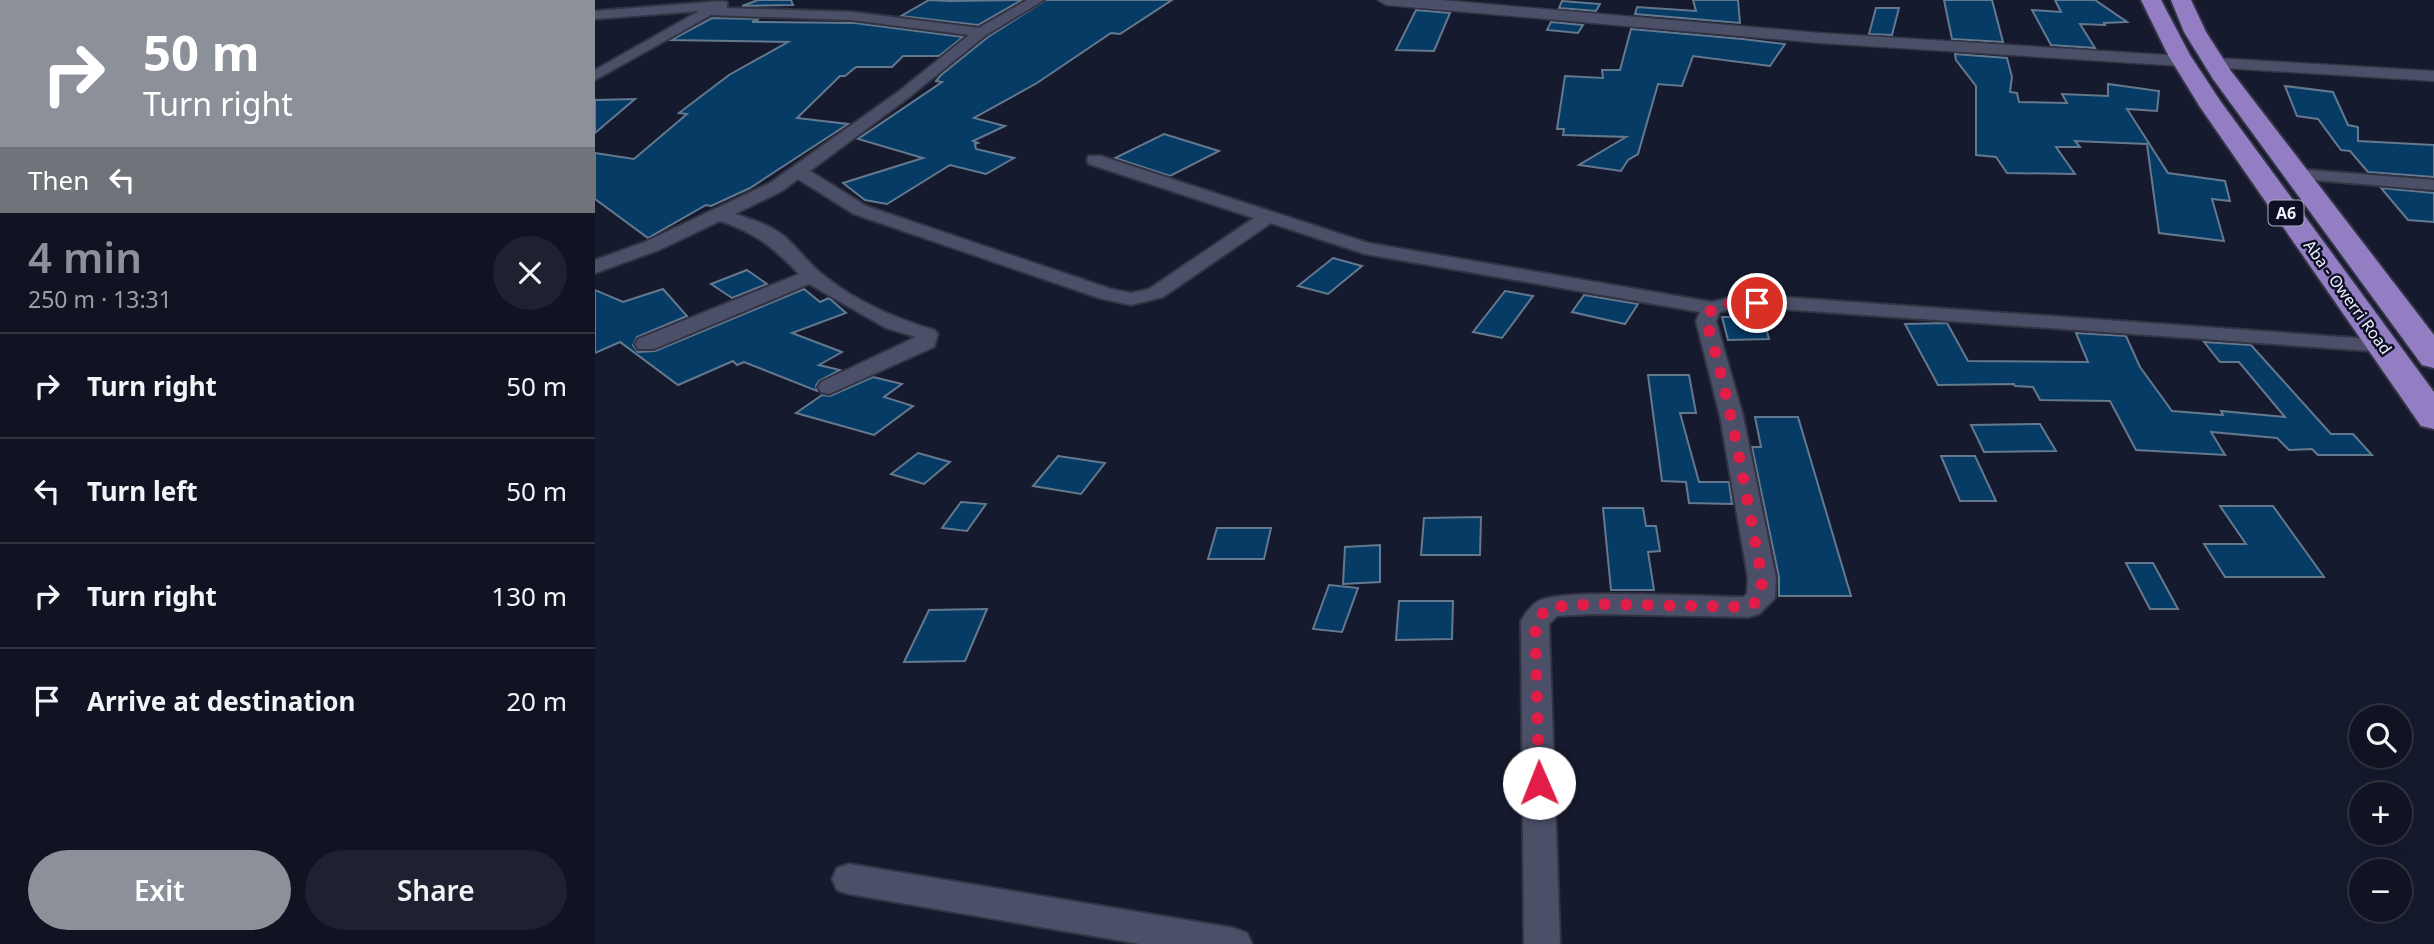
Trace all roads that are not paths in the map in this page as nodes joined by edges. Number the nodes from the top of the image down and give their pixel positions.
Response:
1 (743, 0) edge
2 (1037, 0) edge
3 (1386, 0) edge
4 (2151, 0) edge
5 (2181, 0) edge
6 (712, 8) junction
7 (595, 15) edge
8 (981, 32) junction
9 (2182, 61) junction
10 (2214, 63) junction
11 (595, 76) edge
12 (2434, 76) edge
13 (1095, 160) dead end
14 (798, 171) junction
15 (2296, 174) junction
16 (2434, 185) edge
17 (721, 215) junction
18 (1266, 218) junction
19 (2293, 222) junction
20 (2334, 225) junction
21 (595, 267) edge
22 (813, 275) junction
23 (1712, 308) junction
24 (646, 344) dead end
25 (2385, 346) junction
26 (2434, 358) edge
27 (829, 387) dead end
28 (2434, 418) edge
29 (849, 879) dead end
30 (1197, 941) edge
31 (1234, 944) edge
32 (1542, 944) edge

1 - 6 street
2 - 8 street
3 - 9 street
4 - 9 highway, Aba - Owerri Road / A6
5 - 10 highway, Aba - Owerri Road / A6
6 - 7 street
6 - 8 street
6 - 11 street
8 - 14 street
9 - 19 highway, Aba - Owerri Road / A6
10 - 12 street
10 - 15 highway, Aba - Owerri Road / A6
13 - 18 street
14 - 17 street
14 - 18 street
15 - 16 street
15 - 20 highway, Aba - Owerri Road / A6
17 - 21 street
17 - 22 street
18 - 23 street
19 - 20 highway
19 - 25 highway, Aba - Owerri Road / A6
20 - 26 highway, Aba - Owerri Road / A6
22 - 24 street
22 - 27 street
23 - 25 street
23 - 32 street
25 - 28 highway, Aba - Owerri Road / A6
29 - 30 street
30 - 31 street

